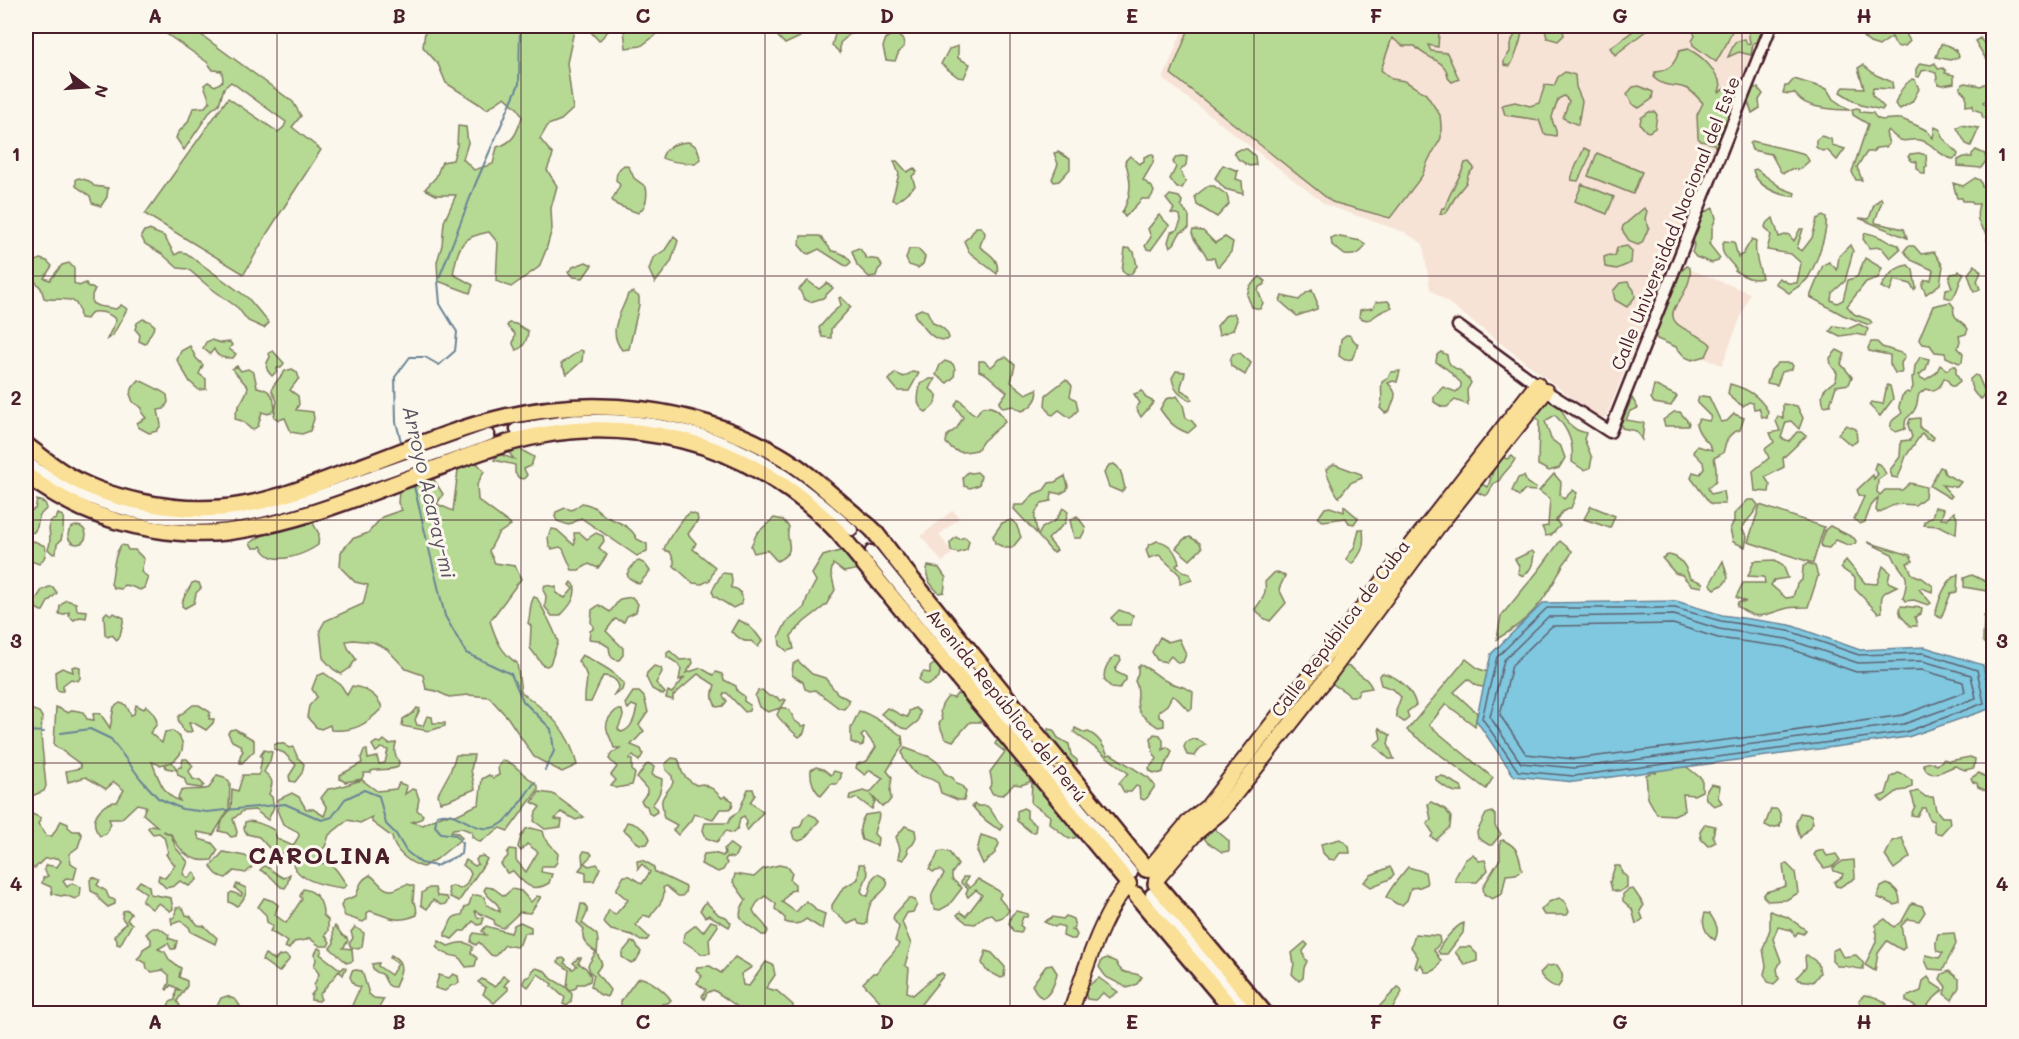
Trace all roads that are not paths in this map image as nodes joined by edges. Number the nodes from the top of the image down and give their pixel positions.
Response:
1 (1771, 26) edge
2 (1458, 326) dead end
3 (1541, 387) junction
4 (500, 418) junction
5 (504, 437) junction
6 (26, 445) edge
7 (434, 454) junction
8 (26, 460) edge
9 (397, 468) junction
10 (26, 475) edge
11 (873, 538) junction
12 (852, 542) junction
13 (1142, 883) junction
14 (1070, 1014) edge
15 (1236, 1014) edge
16 (1251, 1014) edge
17 (1265, 1014) edge

1 - 3 street, Calle Universidad Nacional del Este
2 - 3 street
3 - 13 main road, Calle República de Cuba
4 - 5 highway
4 - 5 highway
4 - 7 highway, Avenida República del Perú
4 - 11 highway, Avenida República del Perú
5 - 7 highway, Avenida República del Perú
5 - 12 highway, Avenida República del Perú
6 - 9 highway, Avenida República del Perú
7 - 9 highway, Avenida República del Perú
7 - 9 highway, Avenida República del Perú
8 - 9 street
9 - 10 highway, Avenida República del Perú
11 - 12 highway
11 - 12 highway
11 - 13 highway, Avenida República del Perú
12 - 13 highway, Avenida República del Perú
13 - 14 main road
13 - 15 highway, Avenida República del Perú
13 - 16 street
13 - 17 highway, Avenida República del Perú

